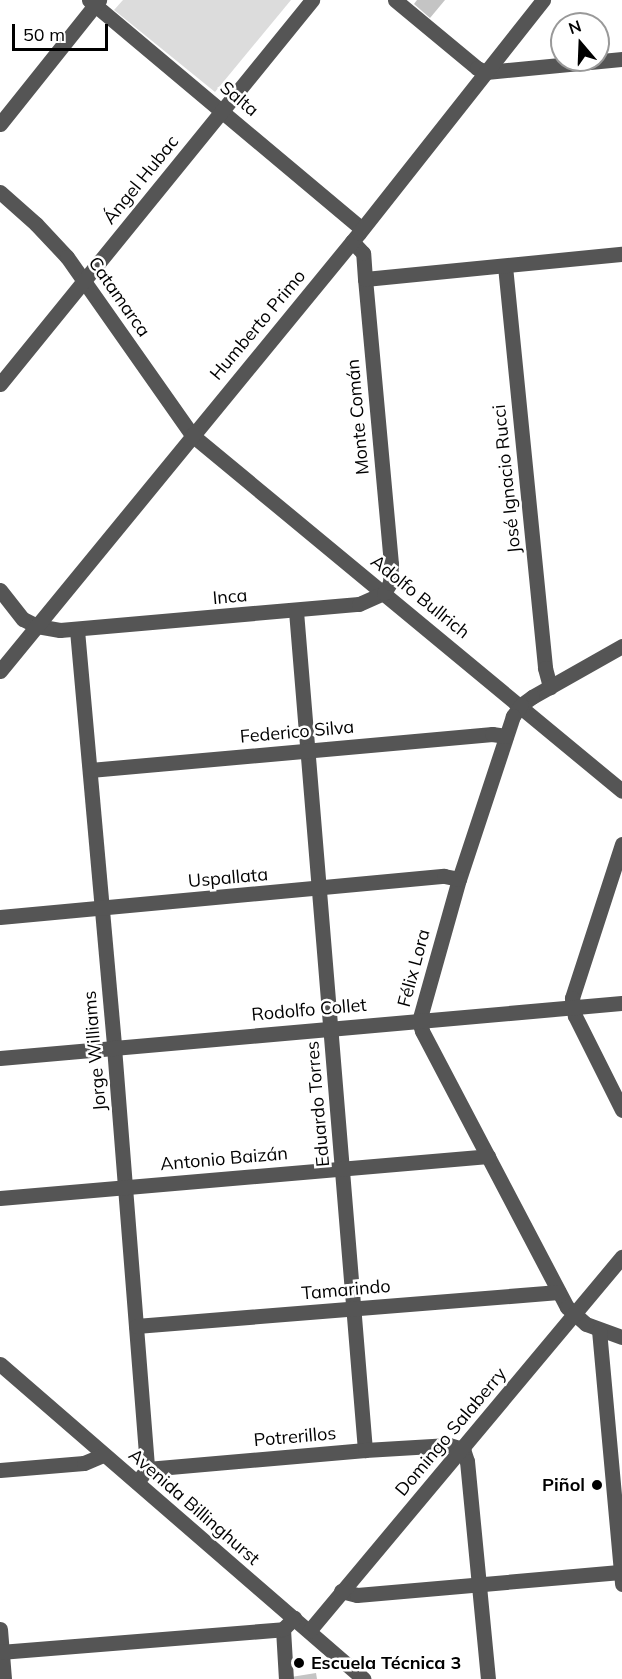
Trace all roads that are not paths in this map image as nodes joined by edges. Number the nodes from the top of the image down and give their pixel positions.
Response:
1 (312, 0) edge
2 (395, 0) edge
3 (543, 0) edge
4 (95, 2) edge
5 (622, 59) edge
6 (486, 72) junction
7 (222, 110) junction
8 (0, 124) edge
9 (0, 192) edge
10 (357, 235) junction
11 (622, 254) edge
12 (505, 266) junction
13 (366, 279) junction
14 (84, 281) junction
15 (0, 384) edge
16 (192, 435) junction
17 (0, 590) edge
18 (384, 593) junction
19 (296, 611) junction
20 (37, 626) junction
21 (77, 630) junction
22 (622, 646) edge
23 (0, 671) edge
24 (549, 687) junction
25 (521, 705) junction
26 (506, 736) junction
27 (308, 750) junction
28 (90, 770) junction
29 (622, 791) edge
30 (622, 844) edge
31 (459, 879) junction
32 (319, 889) junction
33 (102, 909) junction
34 (0, 917) edge
35 (622, 1003) edge
36 (572, 1007) junction
37 (419, 1021) junction
38 (331, 1028) junction
39 (114, 1047) junction
40 (0, 1058) edge
41 (622, 1110) edge
42 (488, 1156) junction
43 (343, 1168) junction
44 (125, 1188) junction
45 (0, 1198) edge
46 (622, 1257) edge
47 (559, 1292) junction
48 (355, 1308) junction
49 (574, 1317) junction
50 (136, 1326) junction
51 (599, 1330) junction
52 (622, 1337) edge
53 (0, 1364) edge
54 (463, 1449) junction
55 (365, 1450) junction
56 (103, 1455) junction
57 (147, 1469) junction
58 (0, 1470) edge
59 (137, 1482) junction
60 (622, 1576) edge
61 (480, 1585) junction
62 (342, 1591) junction
63 (288, 1623) junction
64 (0, 1629) edge
65 (309, 1631) junction
66 (1, 1652) edge
67 (4, 1679) edge
68 (286, 1679) edge
69 (364, 1679) edge
70 (488, 1679) edge

1 - 7 street, Ángel Hubac
2 - 6 street
3 - 6 street, Humberto Primo
4 - 7 street, Salta
4 - 8 street
5 - 6 street
6 - 10 street, Humberto Primo
7 - 10 street, Salta
7 - 14 street, Ángel Hubac
9 - 14 street, Catamarca
10 - 13 street, Monte Comán
10 - 16 street, Humberto Primo
11 - 12 street
12 - 13 street
12 - 24 street, José Ignacio Rucci
13 - 18 street, Monte Comán
14 - 15 street, Ángel Hubac
14 - 16 street, Catamarca
16 - 18 street, Adolfo Bullrich
16 - 20 street, Humberto Primo
17 - 20 street
18 - 19 street, Inca
18 - 25 street, Adolfo Bullrich
19 - 21 street, Inca
19 - 27 street, Eduardo Torres
20 - 21 street, Inca
20 - 23 street, Humberto Primo
21 - 28 street, Jorge Williams
22 - 24 street
24 - 25 street
25 - 26 street, Félix Lora
25 - 29 street, Adolfo Bullrich
26 - 27 street, Federico Silva
26 - 31 street, Félix Lora
27 - 28 street, Federico Silva
27 - 32 street, Eduardo Torres
28 - 33 street, Jorge Williams
30 - 36 street
31 - 32 street, Uspallata
31 - 37 street, Félix Lora
32 - 33 street, Uspallata
32 - 38 street, Eduardo Torres
33 - 34 street, Uspallata
33 - 39 street, Jorge Williams
35 - 36 street, Rodolfo Collet
36 - 37 street, Rodolfo Collet
36 - 41 street
37 - 38 street, Rodolfo Collet
37 - 42 street, Félix Lora
38 - 39 street, Rodolfo Collet
38 - 43 street, Eduardo Torres
39 - 40 street, Rodolfo Collet
39 - 44 street, Jorge Williams
42 - 43 street, Antonio Baizán
42 - 47 street, Félix Lora
43 - 44 street, Antonio Baizán
43 - 48 street, Eduardo Torres
44 - 45 street, Antonio Baizán
44 - 50 street, Jorge Williams
46 - 49 street, Domingo Salaberry
47 - 48 street, Tamarindo
47 - 49 street, Félix Lora
48 - 50 street, Tamarindo
48 - 55 street, Eduardo Torres
49 - 51 street
49 - 54 street, Domingo Salaberry
50 - 57 street, Jorge Williams
51 - 52 street
51 - 60 street
53 - 56 street, Avenida Billinghurst
54 - 55 street, Potrerillos
54 - 61 street
54 - 62 street, Domingo Salaberry
55 - 57 street, Potrerillos
56 - 58 street
56 - 59 street, Avenida Billinghurst
57 - 59 street
59 - 63 street, Avenida Billinghurst
60 - 61 street
61 - 62 street
61 - 70 street
62 - 65 street, Domingo Salaberry
63 - 65 street, Avenida Billinghurst
63 - 66 street
63 - 68 street
64 - 66 street
65 - 69 street, Avenida Billinghurst
66 - 67 street

